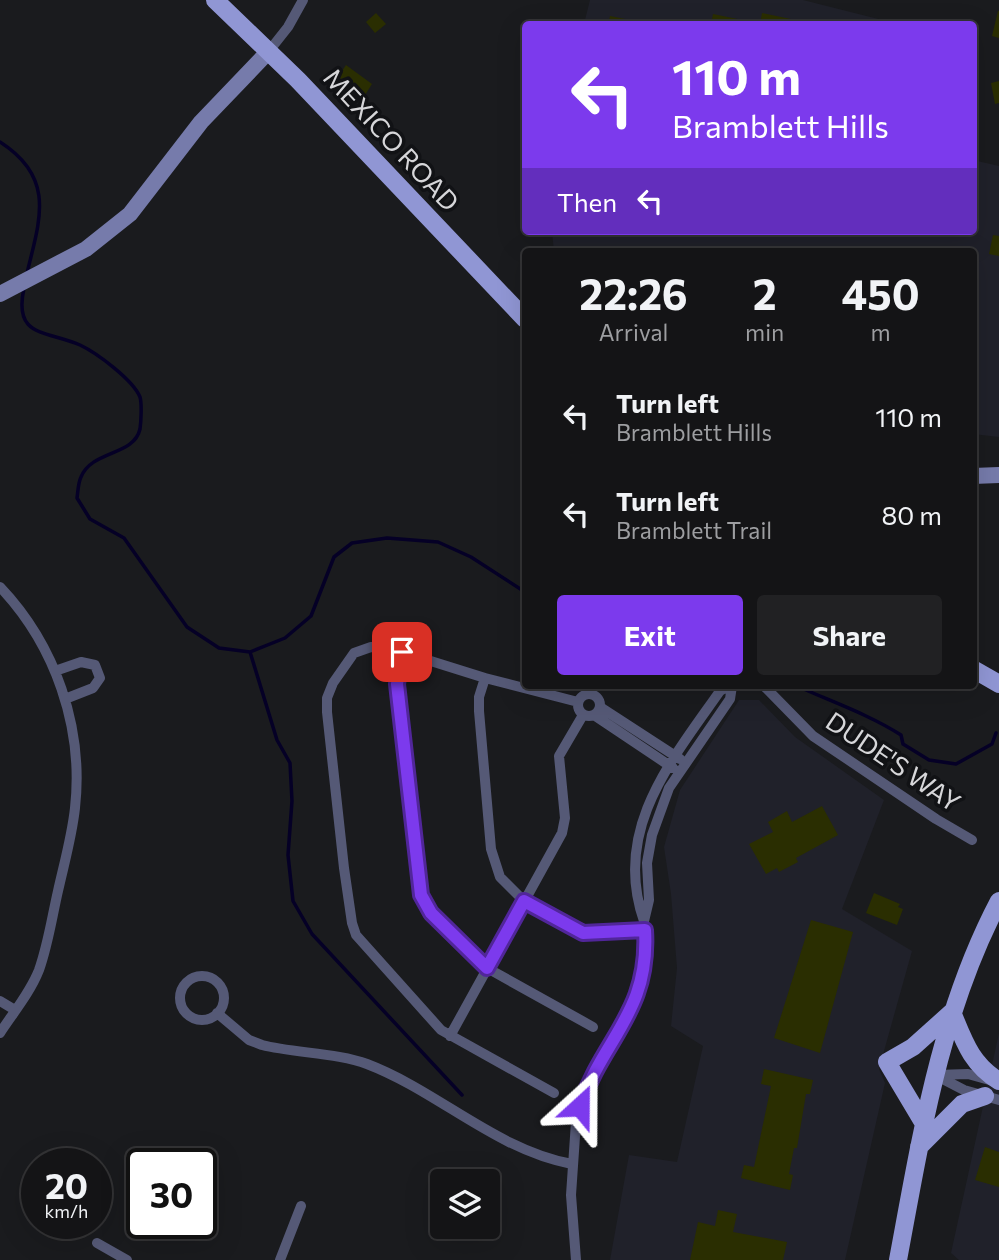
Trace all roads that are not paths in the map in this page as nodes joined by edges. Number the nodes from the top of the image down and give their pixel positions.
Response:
1 (215, 0) edge
2 (303, 0) edge
3 (269, 51) junction
4 (2, 293) edge
5 (522, 316) edge
6 (0, 587) edge
7 (402, 652) junction
8 (55, 671) junction
9 (977, 671) edge
10 (485, 678) junction
11 (999, 684) edge
12 (522, 688) edge
13 (528, 689) edge
14 (724, 689) edge
15 (730, 689) edge
16 (767, 689) edge
17 (65, 699) junction
18 (578, 702) junction
19 (592, 713) junction
20 (671, 760) junction
21 (682, 767) junction
22 (972, 840) dead end
23 (524, 901) junction
24 (999, 901) edge
25 (645, 925) junction
26 (487, 968) junction
27 (0, 1001) edge
28 (15, 1010) junction
29 (953, 1012) junction
30 (217, 1013) junction
31 (593, 1027) dead end
32 (0, 1033) edge
33 (450, 1036) junction
34 (935, 1075) junction
35 (999, 1082) edge
36 (554, 1093) dead end
37 (992, 1098) edge
38 (924, 1124) junction
39 (919, 1147) junction
40 (572, 1164) junction
41 (301, 1206) dead end
42 (97, 1243) dead end
43 (127, 1260) edge
44 (280, 1260) edge
45 (576, 1260) edge
46 (898, 1260) edge

1 - 3 main road, MEXICO ROAD
2 - 3 street
3 - 4 street
3 - 5 main road, MEXICO ROAD
6 - 8 street
7 - 10 street
7 - 26 street
7 - 33 street
8 - 17 street
8 - 17 street
9 - 11 main road
10 - 12 street
10 - 23 street
13 - 18 street
14 - 20 street
15 - 21 street
16 - 22 street, DUDE'S WAY
17 - 28 street
18 - 19 street
18 - 19 street
19 - 20 street
19 - 23 street
20 - 21 street
20 - 25 street
21 - 25 street
23 - 25 street
23 - 26 street
24 - 29 main road
25 - 40 street
26 - 31 street
26 - 33 street
27 - 28 street
28 - 32 street
29 - 34 main road
29 - 35 main road
29 - 38 main road
30 - 30 street
30 - 40 street
33 - 36 street
34 - 35 street
34 - 37 street
34 - 38 main road
37 - 39 main road
38 - 39 main road
39 - 46 main road
40 - 45 street
41 - 44 street
42 - 43 street

